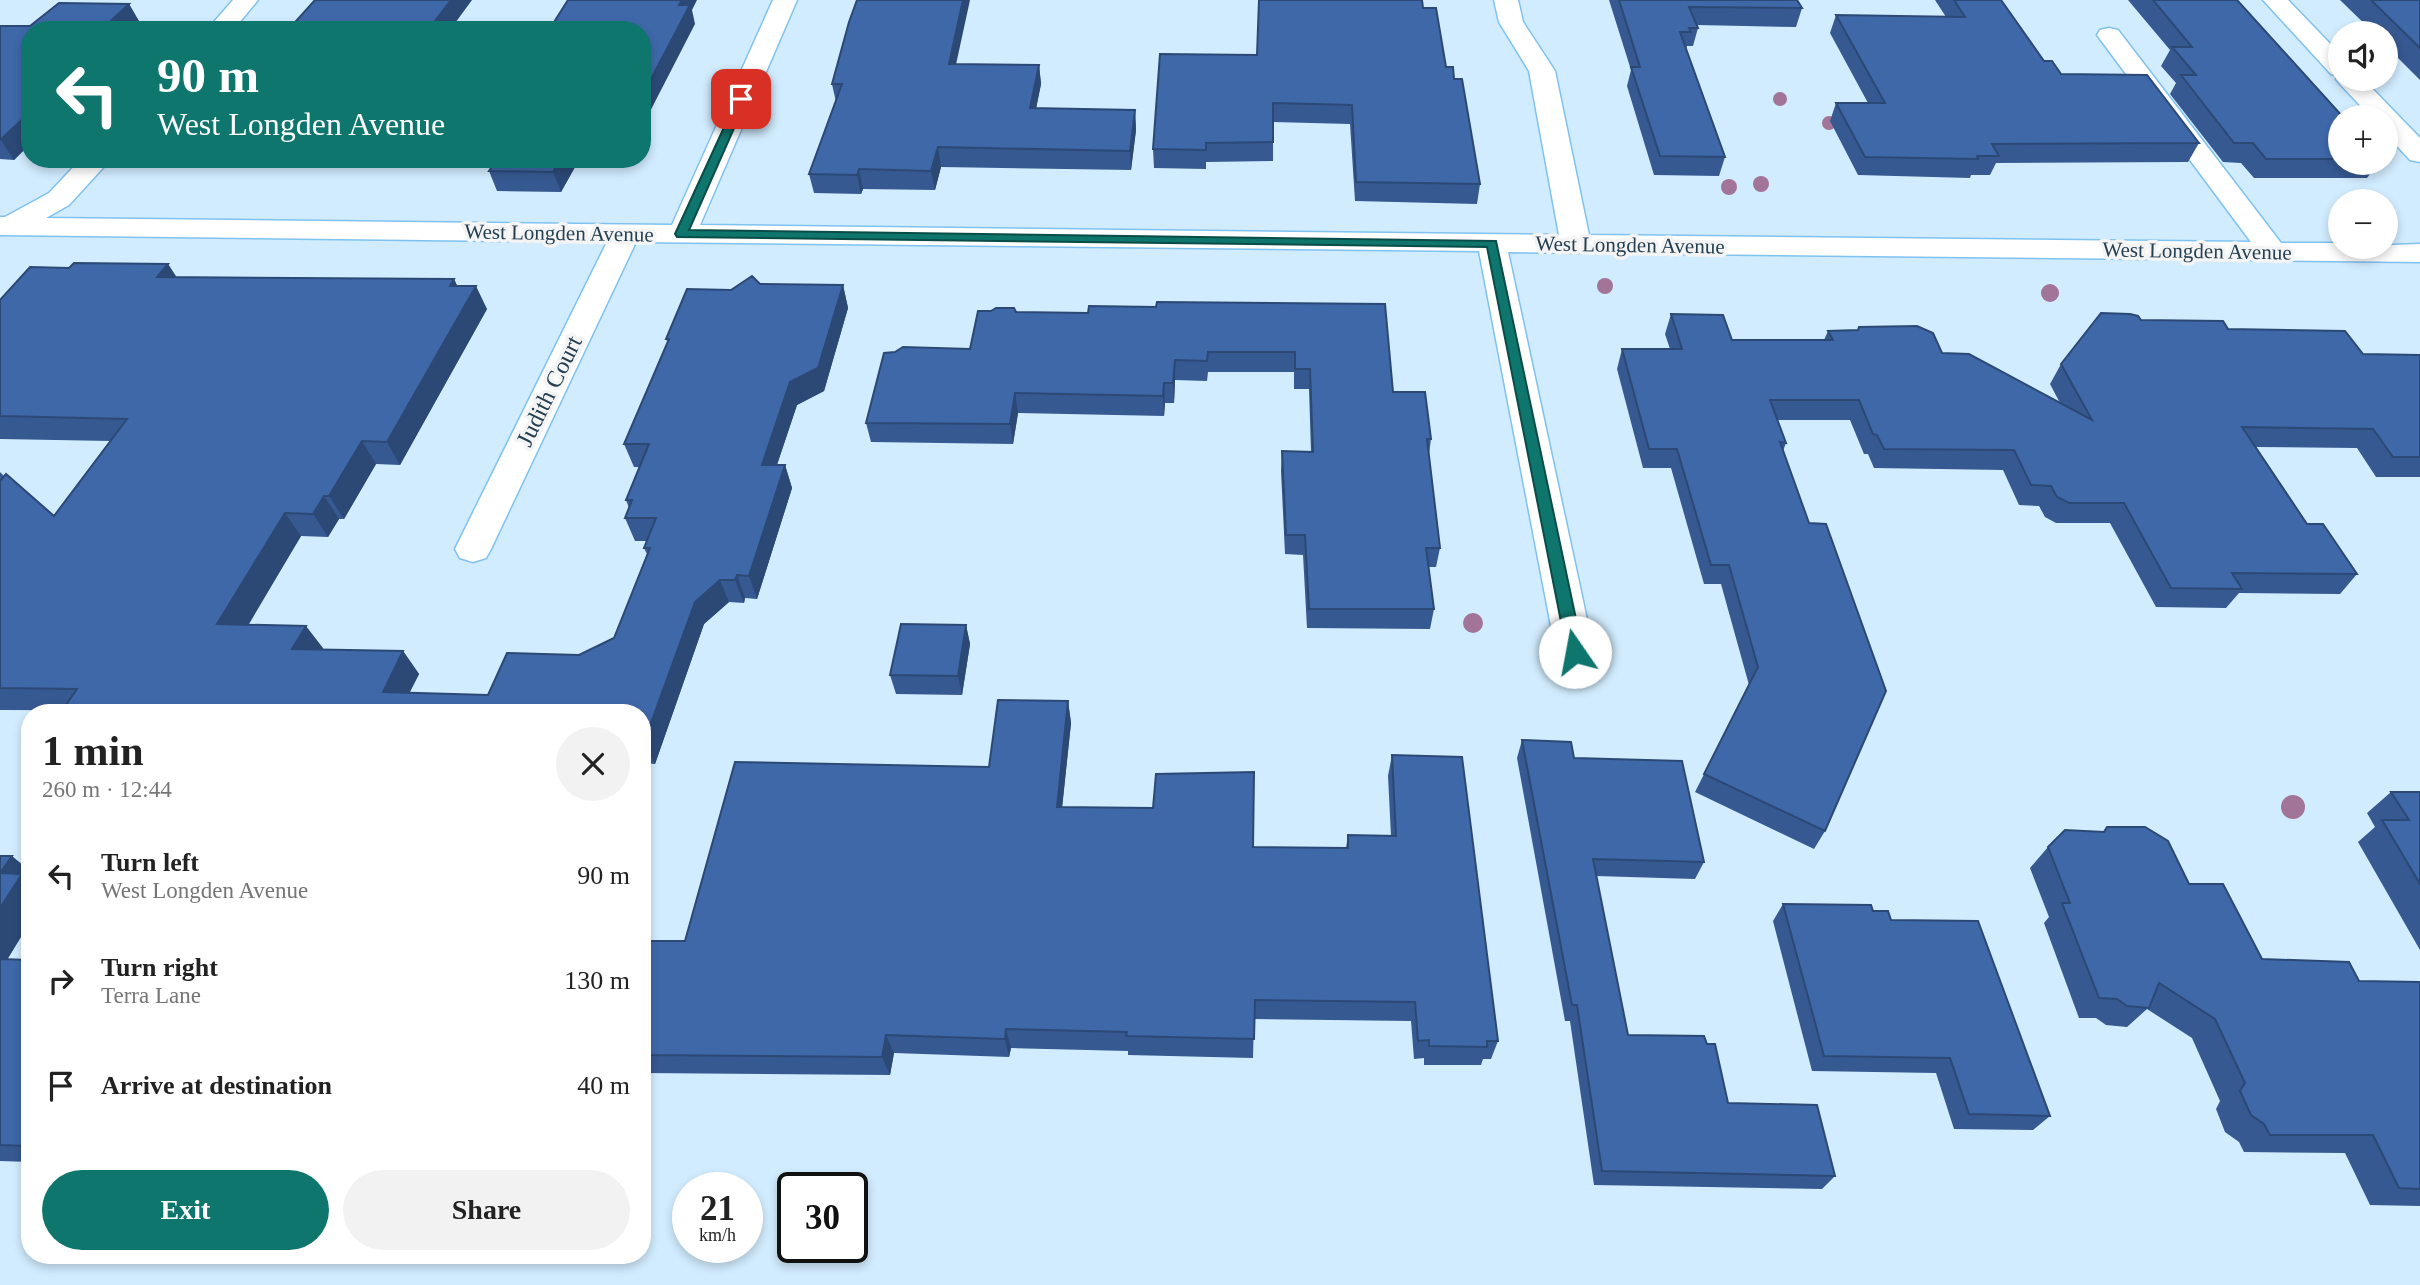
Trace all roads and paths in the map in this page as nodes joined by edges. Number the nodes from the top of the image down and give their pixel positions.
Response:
1 (246, 0) edge
2 (785, 0) edge
3 (1506, 0) edge
4 (2275, 0) edge
5 (227, 21) edge
6 (2109, 35) dead end
7 (2328, 56) edge
8 (2360, 91) edge
9 (2374, 105) edge
10 (2398, 131) edge
11 (2420, 154) edge
12 (88, 168) edge
13 (4, 229) edge
14 (625, 234) junction
15 (681, 234) junction
16 (1492, 244) junction
17 (1576, 244) junction
18 (2273, 252) junction
19 (2420, 253) edge
20 (472, 549) dead end
21 (1575, 652) dead end

1 - 5 street
2 - 15 street
3 - 17 street
4 - 7 street
6 - 18 street
8 - 9 street
10 - 11 street
12 - 13 street
13 - 14 street, West Longden Avenue
14 - 15 street, West Longden Avenue
14 - 20 street, Judith Court
15 - 16 street, West Longden Avenue
16 - 17 street, West Longden Avenue
16 - 21 street
17 - 18 street, West Longden Avenue
18 - 19 street, West Longden Avenue

